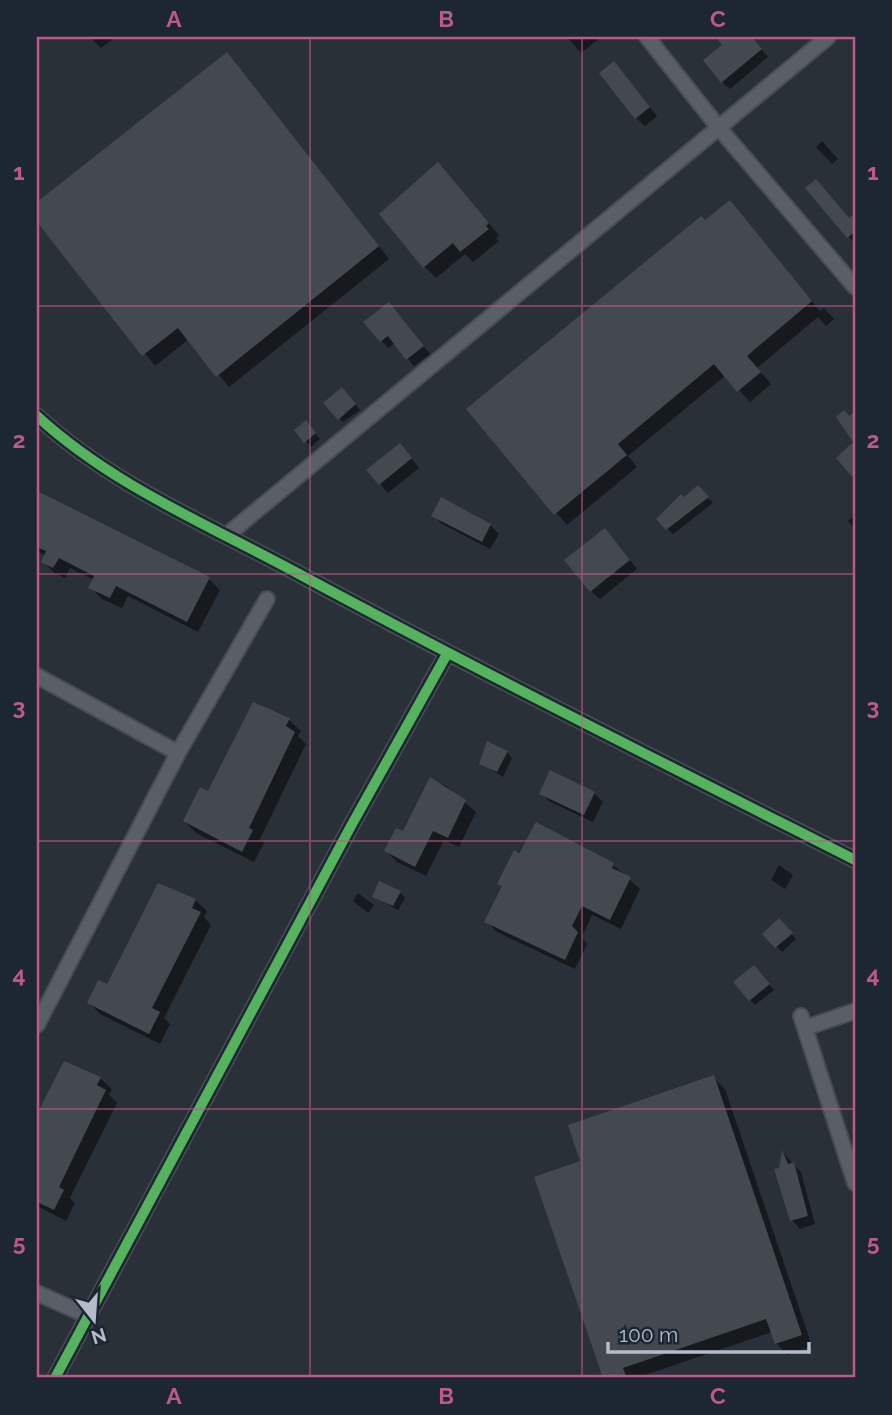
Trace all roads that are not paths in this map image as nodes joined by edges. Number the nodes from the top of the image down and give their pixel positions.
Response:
1 (647, 37) edge
2 (828, 37) edge
3 (719, 128) junction
4 (855, 286) edge
5 (37, 416) edge
6 (227, 536) junction
7 (267, 599) dead end
8 (447, 654) junction
9 (37, 676) edge
10 (178, 753) junction
11 (855, 860) edge
12 (855, 1011) edge
13 (37, 1025) edge
14 (850, 1151) edge
15 (855, 1183) edge
16 (37, 1293) edge
17 (88, 1316) junction
18 (55, 1378) edge

1 - 3 street
2 - 3 street
3 - 4 street
3 - 6 street
5 - 6 street
6 - 8 street
7 - 10 street
8 - 11 street
8 - 17 street
9 - 10 street
10 - 13 street
12 - 14 street
14 - 15 street
16 - 17 street
17 - 18 street

